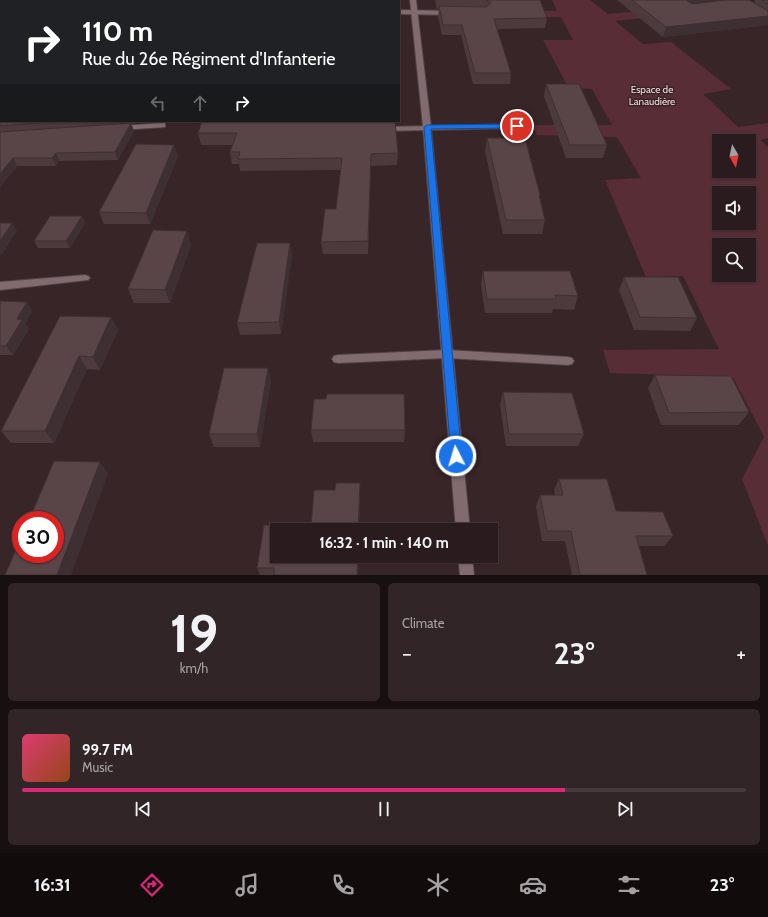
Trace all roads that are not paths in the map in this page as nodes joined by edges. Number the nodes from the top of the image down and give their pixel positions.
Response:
1 (413, 0) edge
2 (400, 12) edge
3 (414, 12) junction
4 (461, 13) edge
5 (162, 125) dead end
6 (517, 126) dead end
7 (427, 127) junction
8 (116, 128) edge
9 (373, 129) edge
10 (85, 278) dead end
11 (0, 286) edge
12 (447, 354) junction
13 (338, 359) dead end
14 (568, 361) dead end
15 (462, 523) edge
16 (466, 563) edge
17 (467, 575) edge

1 - 3 street
2 - 3 street
3 - 4 street
3 - 7 street
5 - 8 street
6 - 7 street
7 - 9 street
7 - 12 street
10 - 11 street
12 - 13 street
12 - 14 street
12 - 15 street
16 - 17 street

